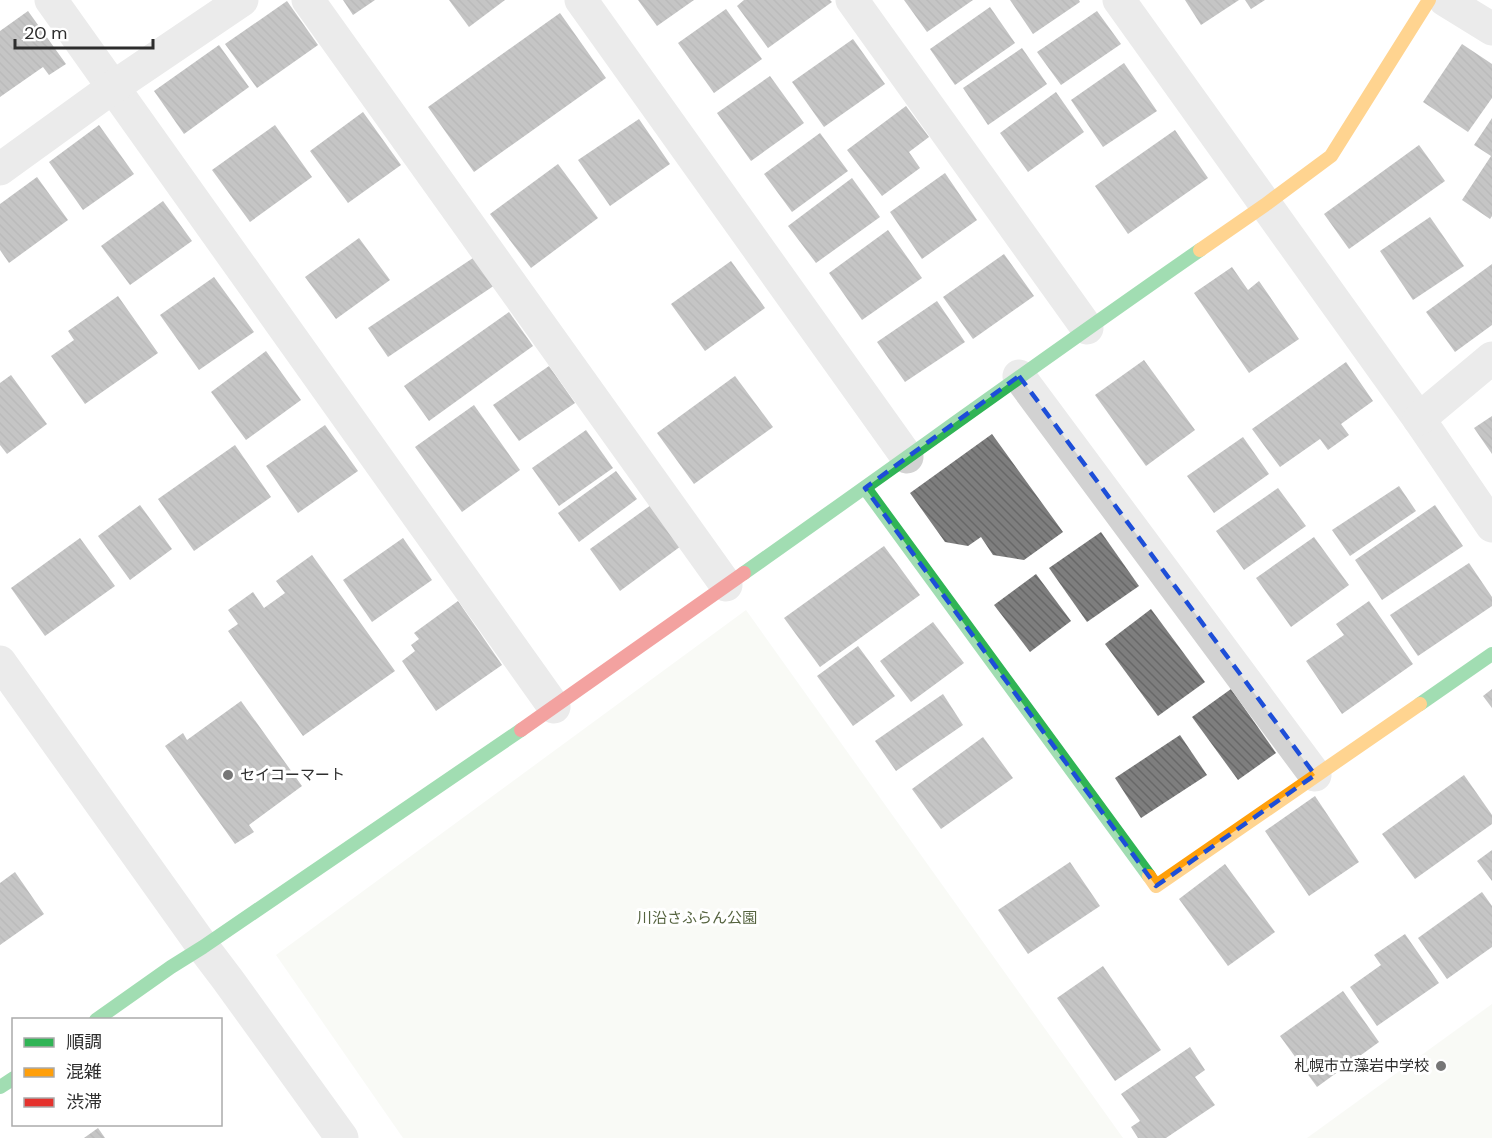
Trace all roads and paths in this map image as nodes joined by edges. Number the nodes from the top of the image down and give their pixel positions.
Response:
1 (51, 0) edge
2 (242, 0) edge
3 (308, 0) edge
4 (581, 0) edge
5 (852, 0) edge
6 (1119, 0) edge
7 (1429, 0) edge
8 (1445, 0) edge
9 (1492, 29) edge
10 (112, 88) junction
11 (0, 169) edge
12 (1265, 205) junction
13 (1087, 328) junction
14 (1492, 358) edge
15 (1018, 376) junction
16 (1419, 419) junction
17 (907, 457) junction
18 (865, 488) junction
19 (1492, 526) edge
20 (726, 585) junction
21 (1492, 654) edge
22 (0, 662) edge
23 (554, 707) junction
24 (1315, 775) junction
25 (203, 947) junction
26 (99, 1018) edge
27 (342, 1138) edge

1 - 10 street
2 - 10 street
3 - 20 street
4 - 17 street
5 - 13 street
6 - 12 street
7 - 12 street
8 - 9 street
10 - 11 street
10 - 23 street
12 - 13 street
12 - 16 street
13 - 15 street
14 - 16 street
15 - 17 street
15 - 24 street
16 - 19 street
17 - 18 street
18 - 20 street
18 - 24 street
20 - 23 street
21 - 24 street
22 - 25 street
23 - 25 street
25 - 26 street
25 - 27 street

